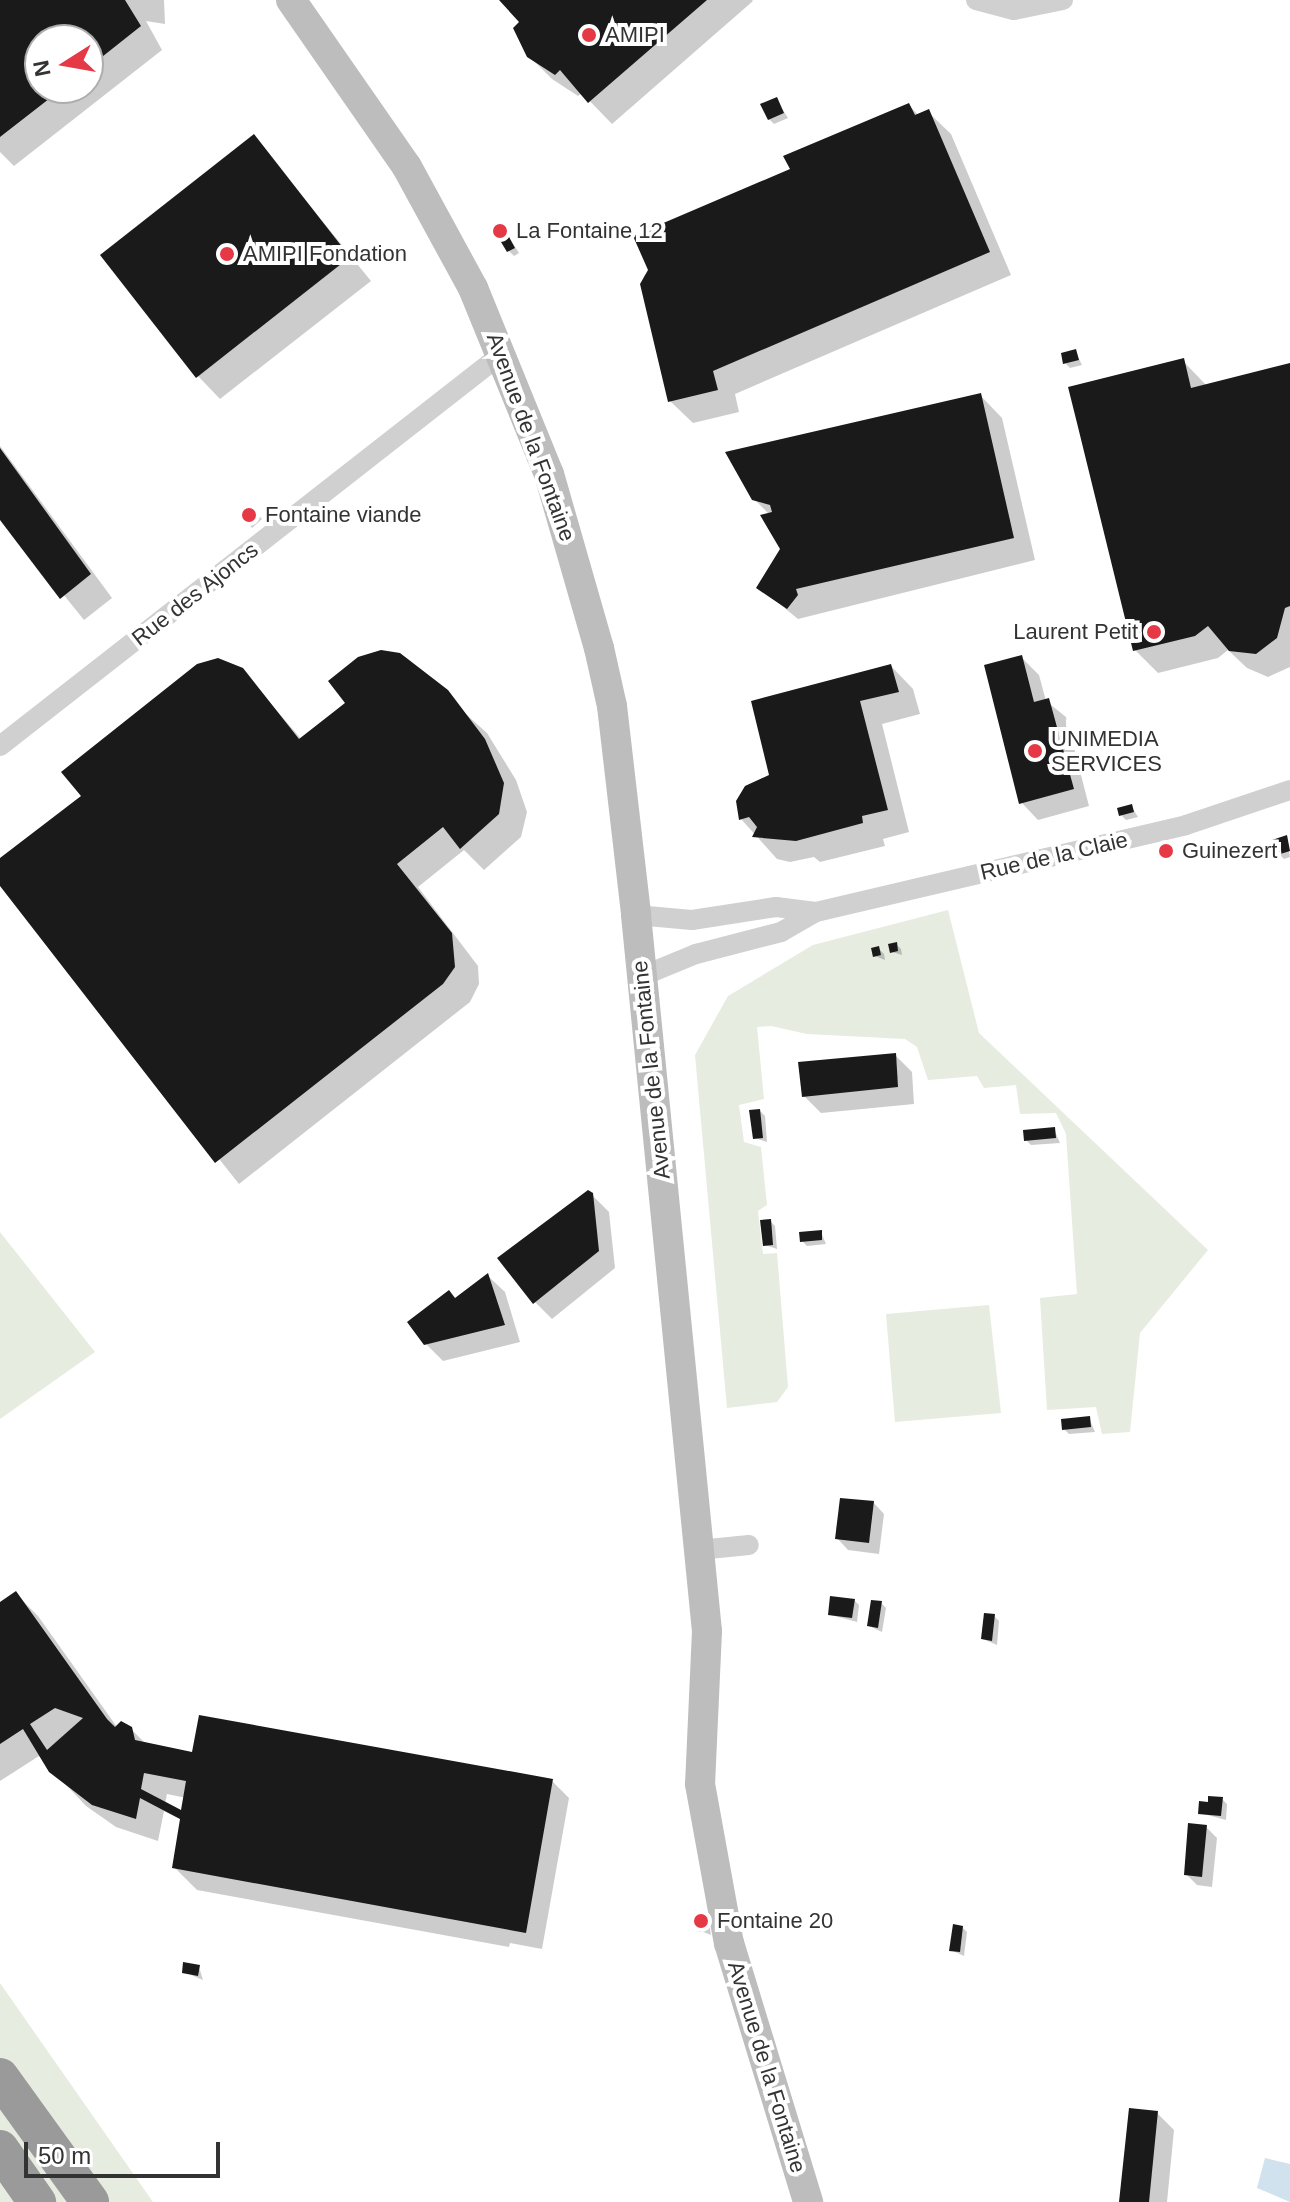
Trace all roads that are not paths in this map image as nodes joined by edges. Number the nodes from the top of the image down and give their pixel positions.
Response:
1 (291, 0) edge
2 (976, 0) edge
3 (1063, 0) edge
4 (503, 353) junction
5 (0, 746) edge
6 (1290, 790) edge
7 (816, 912) junction
8 (636, 915) junction
9 (640, 977) junction
10 (749, 1545) dead end
11 (699, 1550) junction
12 (0, 2077) edge
13 (0, 2149) edge
14 (37, 2202) edge
15 (90, 2202) edge
16 (808, 2202) edge

1 - 4 street, Avenue de la Fontaine
2 - 3 street
4 - 5 street, Rue des Ajoncs
4 - 8 street, Avenue de la Fontaine
6 - 7 street, Rue de la Claie
7 - 8 street, Rue de la Claie
7 - 9 street, Rue de la Claie
8 - 9 street, Avenue de la Fontaine
9 - 11 street, Avenue de la Fontaine
10 - 11 street
11 - 16 street, Avenue de la Fontaine
12 - 15 highway
13 - 14 highway

